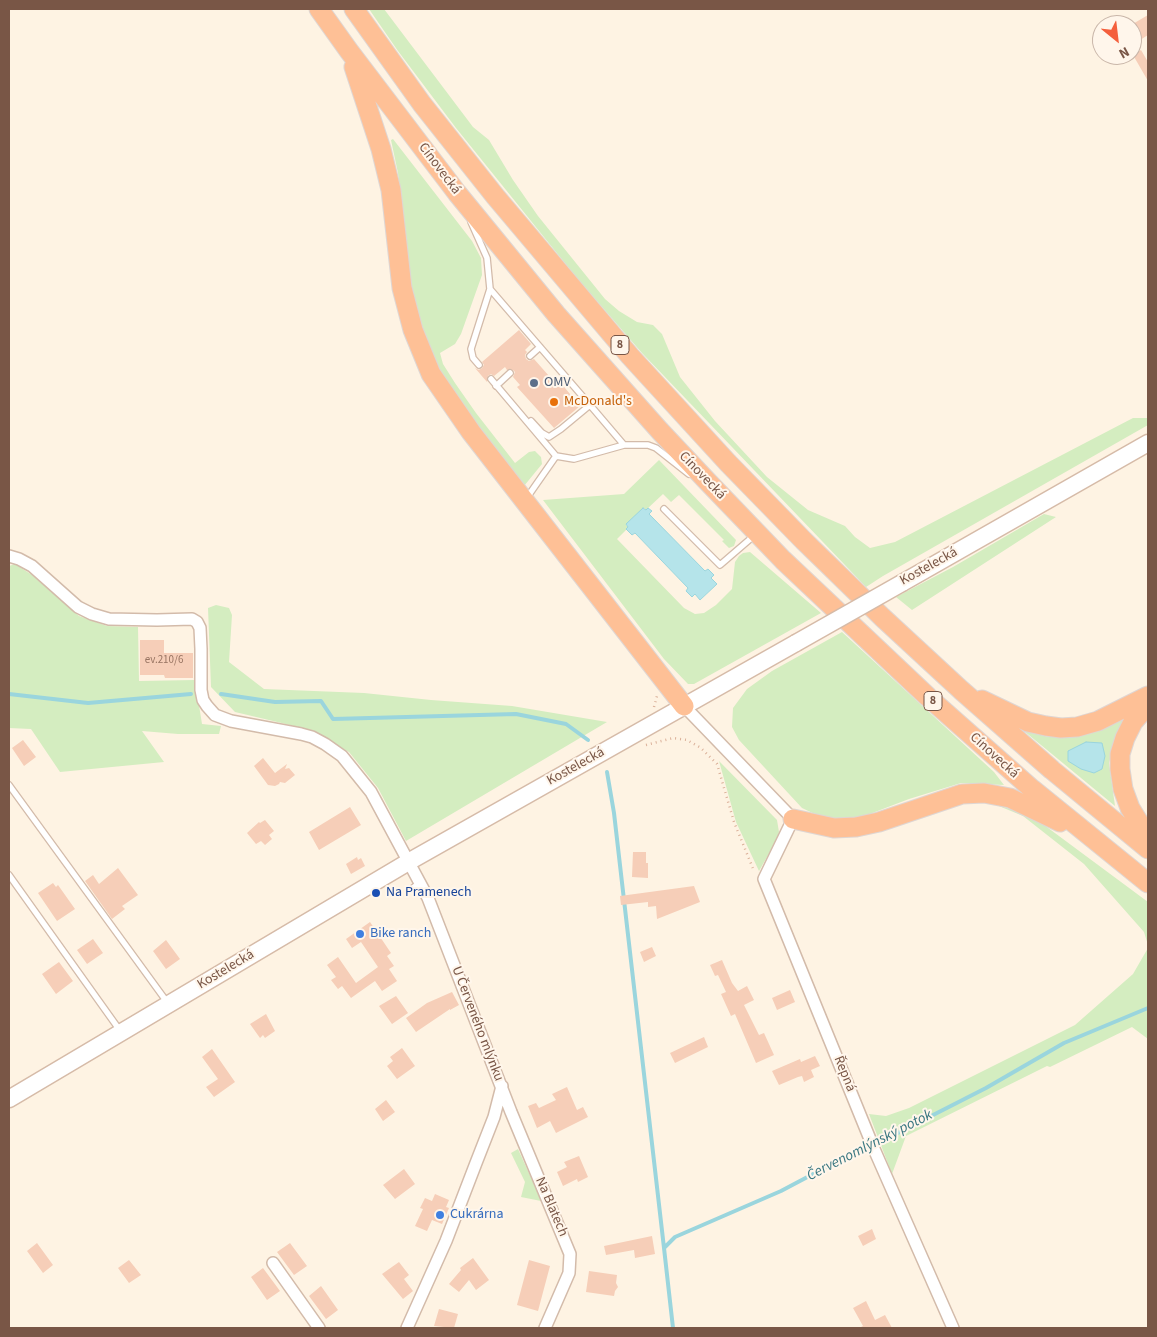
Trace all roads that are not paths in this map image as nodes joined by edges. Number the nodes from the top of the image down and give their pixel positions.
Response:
1 (319, 9) edge
2 (354, 9) edge
3 (349, 51) junction
4 (457, 192) junction
5 (490, 289) junction
6 (540, 347) junction
7 (530, 356) dead end
8 (479, 365) dead end
9 (510, 373) dead end
10 (490, 379) dead end
11 (496, 386) junction
12 (508, 399) junction
13 (590, 405) junction
14 (1148, 443) edge
15 (624, 445) junction
16 (556, 456) junction
17 (524, 501) junction
18 (664, 509) dead end
19 (734, 509) junction
20 (757, 533) junction
21 (9, 556) edge
22 (961, 690) junction
23 (1148, 696) edge
24 (1148, 704) edge
25 (684, 706) junction
26 (9, 785) edge
27 (793, 819) junction
28 (1089, 836) junction
29 (1148, 837) edge
30 (1148, 849) edge
31 (410, 862) junction
32 (9, 875) edge
33 (1148, 883) edge
34 (168, 1004) junction
35 (121, 1032) junction
36 (502, 1086) junction
37 (9, 1099) edge
38 (273, 1263) dead end
39 (319, 1328) edge
40 (407, 1328) edge
41 (545, 1328) edge
42 (953, 1328) edge

1 - 3 highway, Cínovecká / 8
2 - 22 highway, Cínovecká / 8
3 - 4 highway, Cínovecká / 8
3 - 17 highway
4 - 5 lane
4 - 19 highway, Cínovecká / 8
5 - 6 lane
5 - 8 lane
6 - 7 lane
6 - 13 lane
9 - 11 lane
10 - 11 lane
11 - 12 lane
12 - 13 lane
12 - 16 lane
13 - 15 lane
14 - 25 main road, Kostelecká, bridge
15 - 16 lane
15 - 19 lane
16 - 17 lane
17 - 25 highway
18 - 20 lane
19 - 20 highway, Cínovecká / 8
20 - 28 highway, Cínovecká / 8
21 - 31 street
22 - 23 highway
22 - 30 highway, Cínovecká / 8
24 - 29 highway
25 - 27 street
25 - 31 main road, Kostelecká
26 - 34 lane
27 - 28 highway
27 - 42 street, Řepná
28 - 33 highway, Cínovecká / 8
31 - 34 main road, Kostelecká
31 - 36 street, U Červeného mlýnku
32 - 35 lane
34 - 35 main road, Kostelecká
35 - 37 main road, Kostelecká
36 - 40 street, U Červeného mlýnku
36 - 41 street, Na Blatech
38 - 39 street

